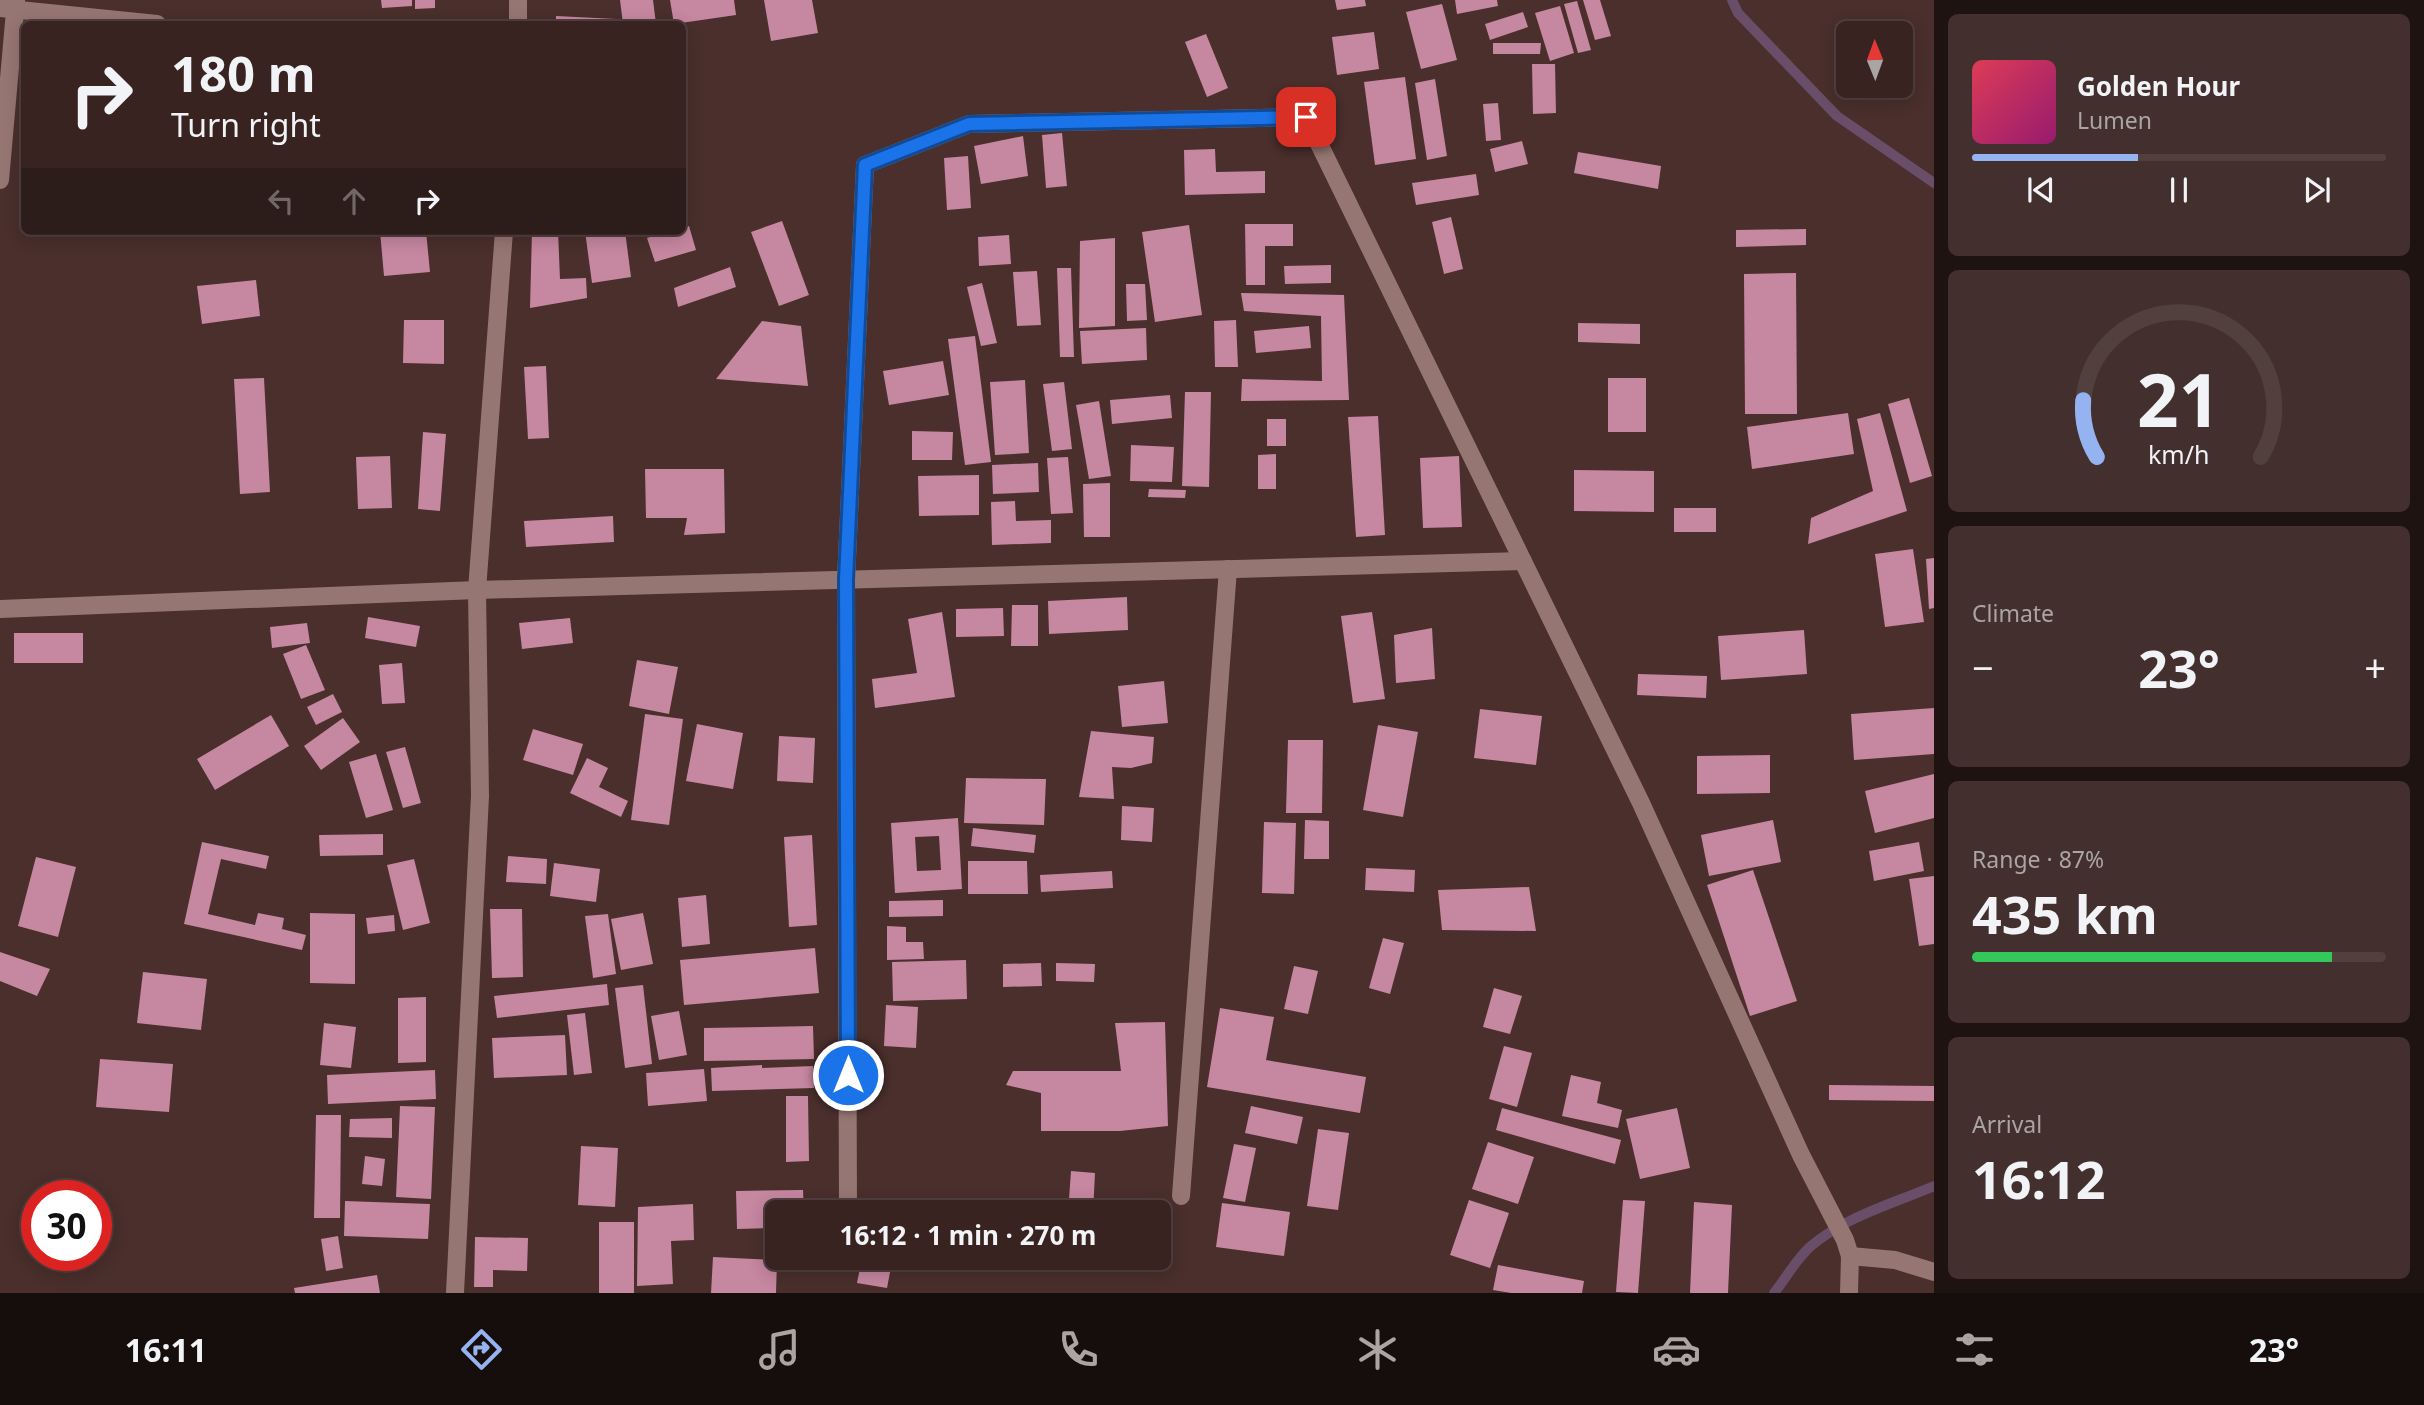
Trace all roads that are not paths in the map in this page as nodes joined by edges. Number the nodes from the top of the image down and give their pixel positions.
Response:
1 (519, 0) edge
2 (10, 6) edge
3 (132, 21) edge
4 (517, 21) edge
5 (0, 180) edge
6 (504, 235) edge
7 (1523, 561) junction
8 (1228, 569) junction
9 (846, 580) junction
10 (477, 590) junction
11 (0, 609) edge
12 (1181, 1196) dead end
13 (848, 1200) edge
14 (1848, 1248) junction
15 (1934, 1272) edge
16 (455, 1293) edge
17 (1849, 1293) edge

1 - 4 street
2 - 3 street
2 - 5 street
6 - 10 street
7 - 8 street
7 - 9 street
7 - 14 street
8 - 9 street
8 - 12 street
9 - 10 street
9 - 13 street
10 - 11 street
10 - 16 street
14 - 15 street
14 - 17 street

